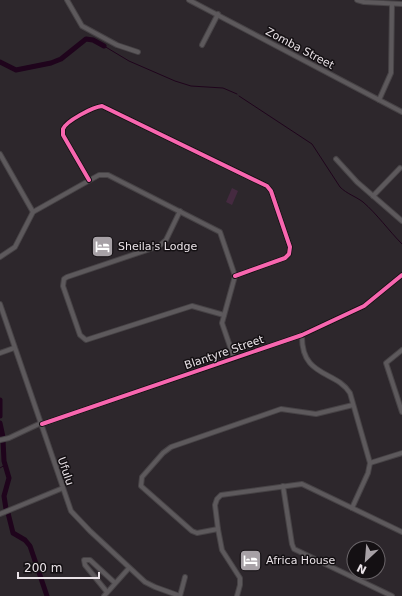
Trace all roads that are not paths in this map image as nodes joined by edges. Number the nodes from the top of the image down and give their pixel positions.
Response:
1 (67, 0) edge
2 (189, 0) edge
3 (357, 0) edge
4 (392, 4) junction
5 (402, 4) edge
6 (218, 14) junction
7 (202, 45) dead end
8 (138, 52) dead end
9 (379, 100) junction
10 (402, 112) edge
11 (0, 154) edge
12 (336, 160) dead end
13 (400, 168) dead end
14 (89, 180) junction
15 (373, 196) junction
16 (180, 211) junction
17 (33, 212) junction
18 (402, 222) edge
19 (0, 257) edge
20 (402, 275) edge
21 (236, 276) junction
22 (0, 304) edge
23 (224, 315) junction
24 (302, 335) junction
25 (14, 348) junction
26 (402, 350) edge
27 (0, 353) edge
28 (234, 358) junction
29 (401, 403) edge
30 (353, 405) junction
31 (402, 412) edge
32 (41, 424) junction
33 (0, 440) edge
34 (402, 453) edge
35 (370, 463) junction
36 (283, 486) junction
37 (63, 488) junction
38 (352, 508) junction
39 (0, 514) edge
40 (218, 529) junction
41 (402, 532) edge
42 (129, 568) junction
43 (185, 577) dead end
44 (115, 583) junction
45 (106, 594) edge
46 (180, 596) edge
47 (237, 596) edge
48 (392, 596) edge

1 - 8 street
2 - 6 street, Zomba Street
3 - 4 street
4 - 5 street
4 - 9 street
6 - 7 street
6 - 9 street, Zomba Street
9 - 10 street, Zomba Street
11 - 17 street
12 - 15 street
13 - 15 street
14 - 16 street
14 - 17 street
14 - 21 street
15 - 18 street
16 - 21 street
16 - 23 street
17 - 19 street
20 - 24 street, Blantyre Street
21 - 23 street
22 - 25 street, Ufulu
23 - 28 street
24 - 28 street, Blantyre Street
24 - 30 street
25 - 27 street
25 - 32 street, Ufulu
26 - 29 street
28 - 32 street, Blantyre Street
29 - 31 street
30 - 35 street
30 - 40 street
32 - 33 street, Blantyre Street
32 - 37 street, Ufulu
34 - 35 street
35 - 38 street
36 - 38 street
36 - 40 street
36 - 48 street
37 - 39 street
37 - 42 street, Ufulu
38 - 41 street
40 - 47 street
42 - 44 street
42 - 46 street, Ufulu
43 - 46 street
44 - 45 street
44 - 45 street

